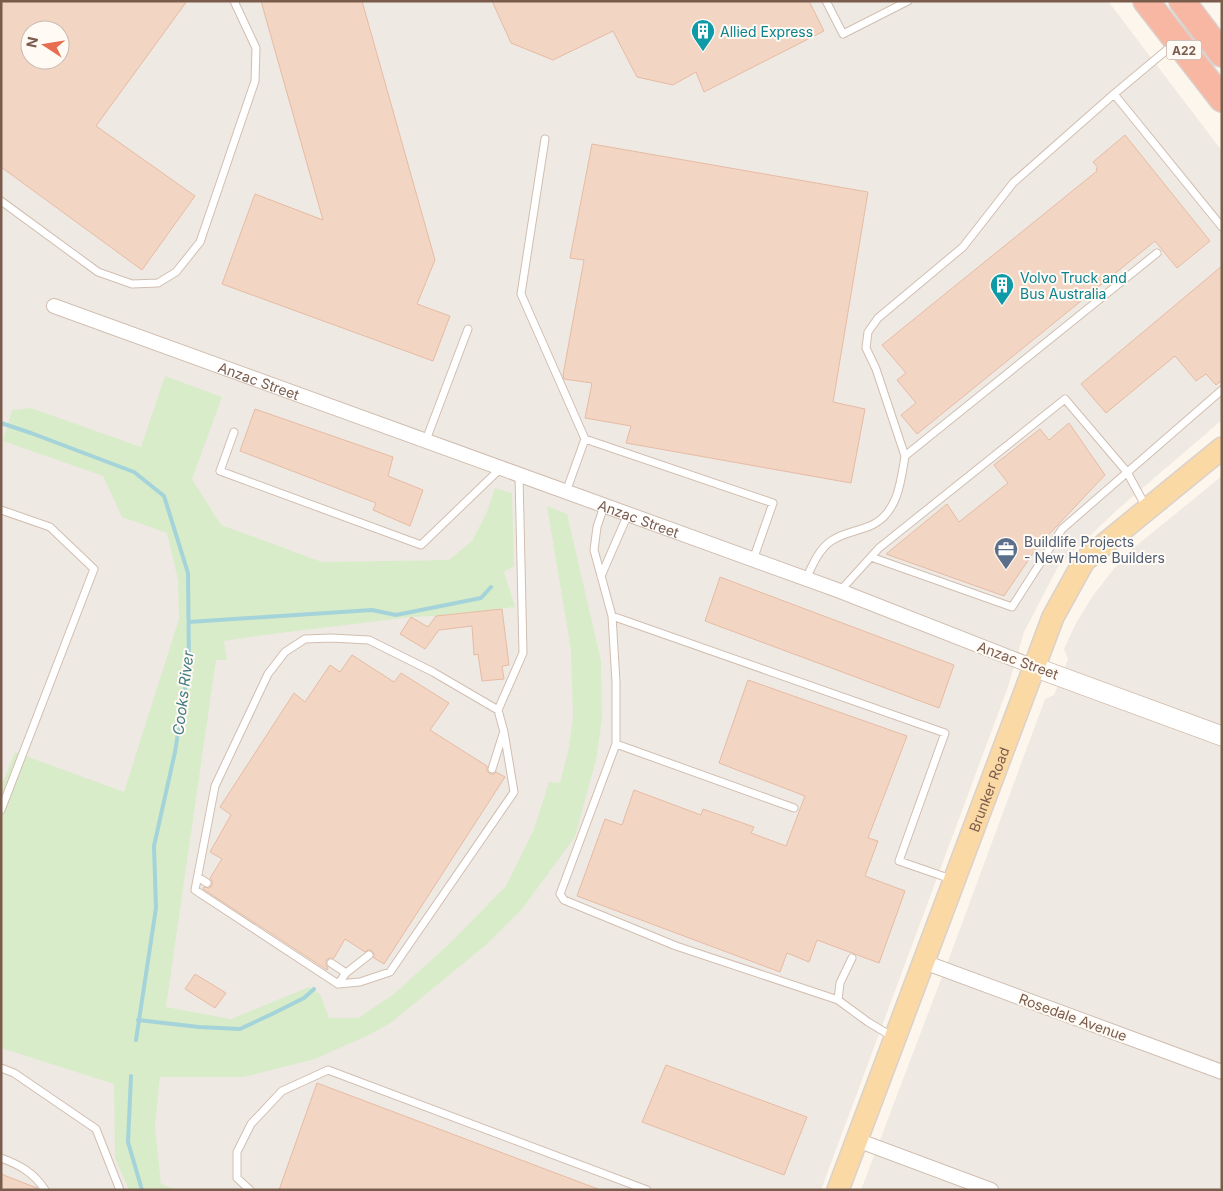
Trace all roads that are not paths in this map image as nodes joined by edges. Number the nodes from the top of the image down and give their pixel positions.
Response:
1 (234, 1) edge
2 (826, 1) edge
3 (908, 1) edge
4 (1146, 1) edge
5 (1182, 1) edge
6 (1177, 42) junction
7 (1222, 54) edge
8 (1114, 94) junction
9 (1222, 99) edge
10 (545, 139) dead end
11 (1, 201) edge
12 (1222, 227) edge
13 (1157, 253) dead end
14 (54, 306) dead end
15 (468, 329) dead end
16 (1222, 390) edge
17 (234, 432) dead end
18 (585, 439) junction
19 (426, 440) junction
20 (1222, 448) edge
21 (905, 456) junction
22 (502, 468) junction
23 (1127, 472) junction
24 (519, 474) junction
25 (566, 492) junction
26 (604, 506) junction
27 (1147, 508) junction
28 (1, 510) edge
29 (628, 514) junction
30 (871, 557) junction
31 (753, 560) junction
32 (601, 576) junction
33 (806, 579) junction
34 (840, 591) junction
35 (612, 616) junction
36 (1034, 667) junction
37 (498, 710) junction
38 (504, 732) junction
39 (1222, 736) edge
40 (616, 744) junction
41 (492, 769) dead end
42 (794, 808) dead end
43 (1, 810) edge
44 (198, 877) junction
45 (954, 881) junction
46 (207, 883) dead end
47 (369, 955) dead end
48 (852, 958) dead end
49 (924, 962) junction
50 (331, 963) dead end
51 (346, 973) junction
52 (338, 984) junction
53 (838, 1000) junction
54 (896, 1038) junction
55 (1, 1068) edge
56 (1222, 1072) edge
57 (857, 1140) junction
58 (1, 1158) edge
59 (45, 1190) edge
60 (120, 1190) edge
61 (250, 1190) edge
62 (647, 1190) edge
63 (838, 1190) edge
64 (991, 1190) edge

1 - 11 lane
2 - 3 lane
4 - 6 highway, A22
5 - 7 highway, A22
6 - 8 lane
6 - 9 highway, A22
8 - 12 lane
8 - 21 lane
10 - 18 lane
13 - 21 lane
14 - 19 street, Anzac Street
15 - 19 lane
16 - 23 lane
17 - 22 lane
18 - 25 lane
18 - 31 lane
19 - 22 street, Anzac Street
20 - 27 main road, Brunker Road
21 - 33 lane
22 - 24 street, Anzac Street
23 - 27 lane
23 - 30 lane
23 - 30 lane
24 - 25 street, Anzac Street
24 - 37 lane
25 - 26 street, Anzac Street
26 - 29 street, Anzac Street
26 - 32 lane
27 - 36 main road, Brunker Road
28 - 43 lane
29 - 31 street, Anzac Street
29 - 32 lane
30 - 34 lane
31 - 33 street, Anzac Street
32 - 35 lane
33 - 34 street, Anzac Street
34 - 36 street, Anzac Street
35 - 40 lane
35 - 45 lane
36 - 39 street, Anzac Street
36 - 45 main road, Brunker Road
37 - 38 lane
37 - 44 lane
38 - 41 lane
38 - 52 lane
40 - 42 lane
40 - 53 lane
44 - 46 lane
44 - 52 lane
45 - 49 main road, Brunker Road
47 - 51 lane
48 - 53 lane
49 - 54 main road, Brunker Road
49 - 56 street, Rosedale Avenue
50 - 51 lane
51 - 52 lane
53 - 54 lane
54 - 57 main road, Brunker Road
55 - 60 lane
57 - 63 main road, Brunker Road
57 - 64 street
58 - 59 lane
61 - 62 lane

